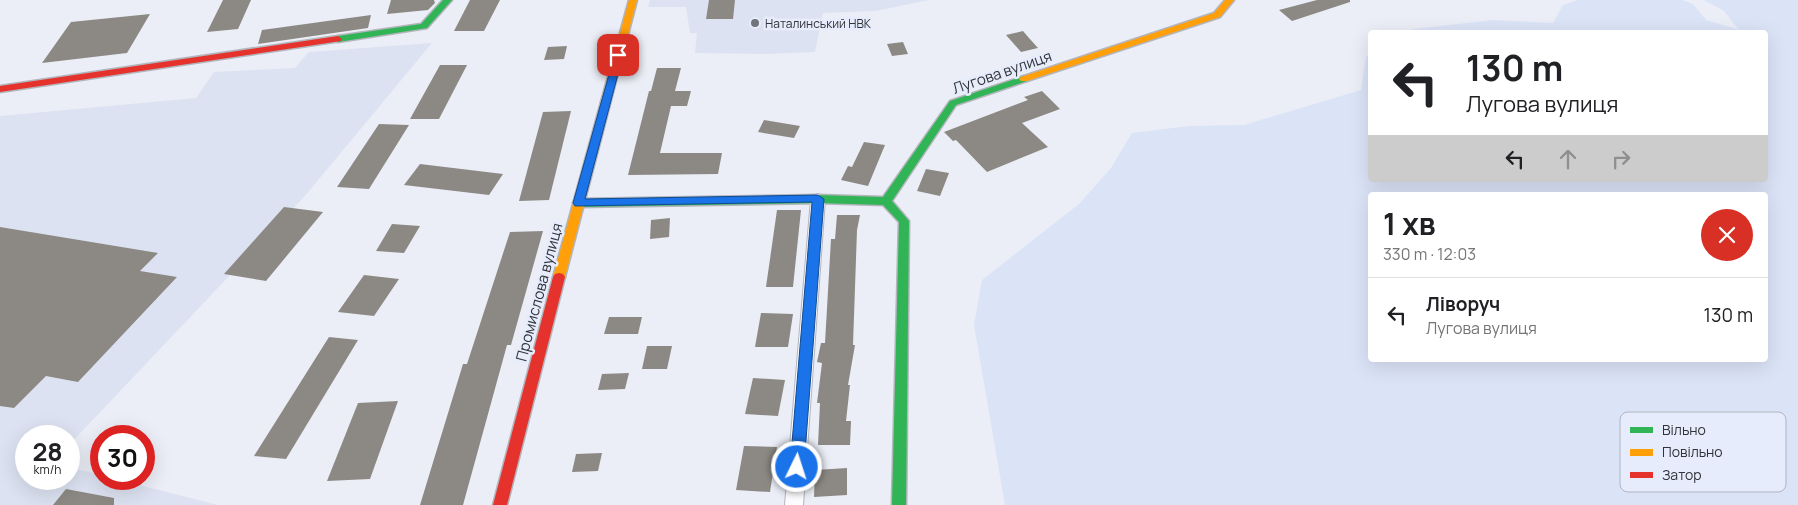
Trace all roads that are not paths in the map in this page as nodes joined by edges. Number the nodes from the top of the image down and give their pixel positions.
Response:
1 (448, 0) edge
2 (633, 0) edge
3 (1230, 0) edge
4 (0, 89) edge
5 (818, 199) junction
6 (886, 201) junction
7 (578, 203) junction
8 (500, 505) edge
9 (794, 505) edge
10 (899, 505) edge

1 - 4 street
2 - 7 street, Промислова вулиця
3 - 6 street, Лугова вулиця
5 - 6 street
5 - 7 street
5 - 9 street
6 - 10 street
7 - 8 street, Промислова вулиця

